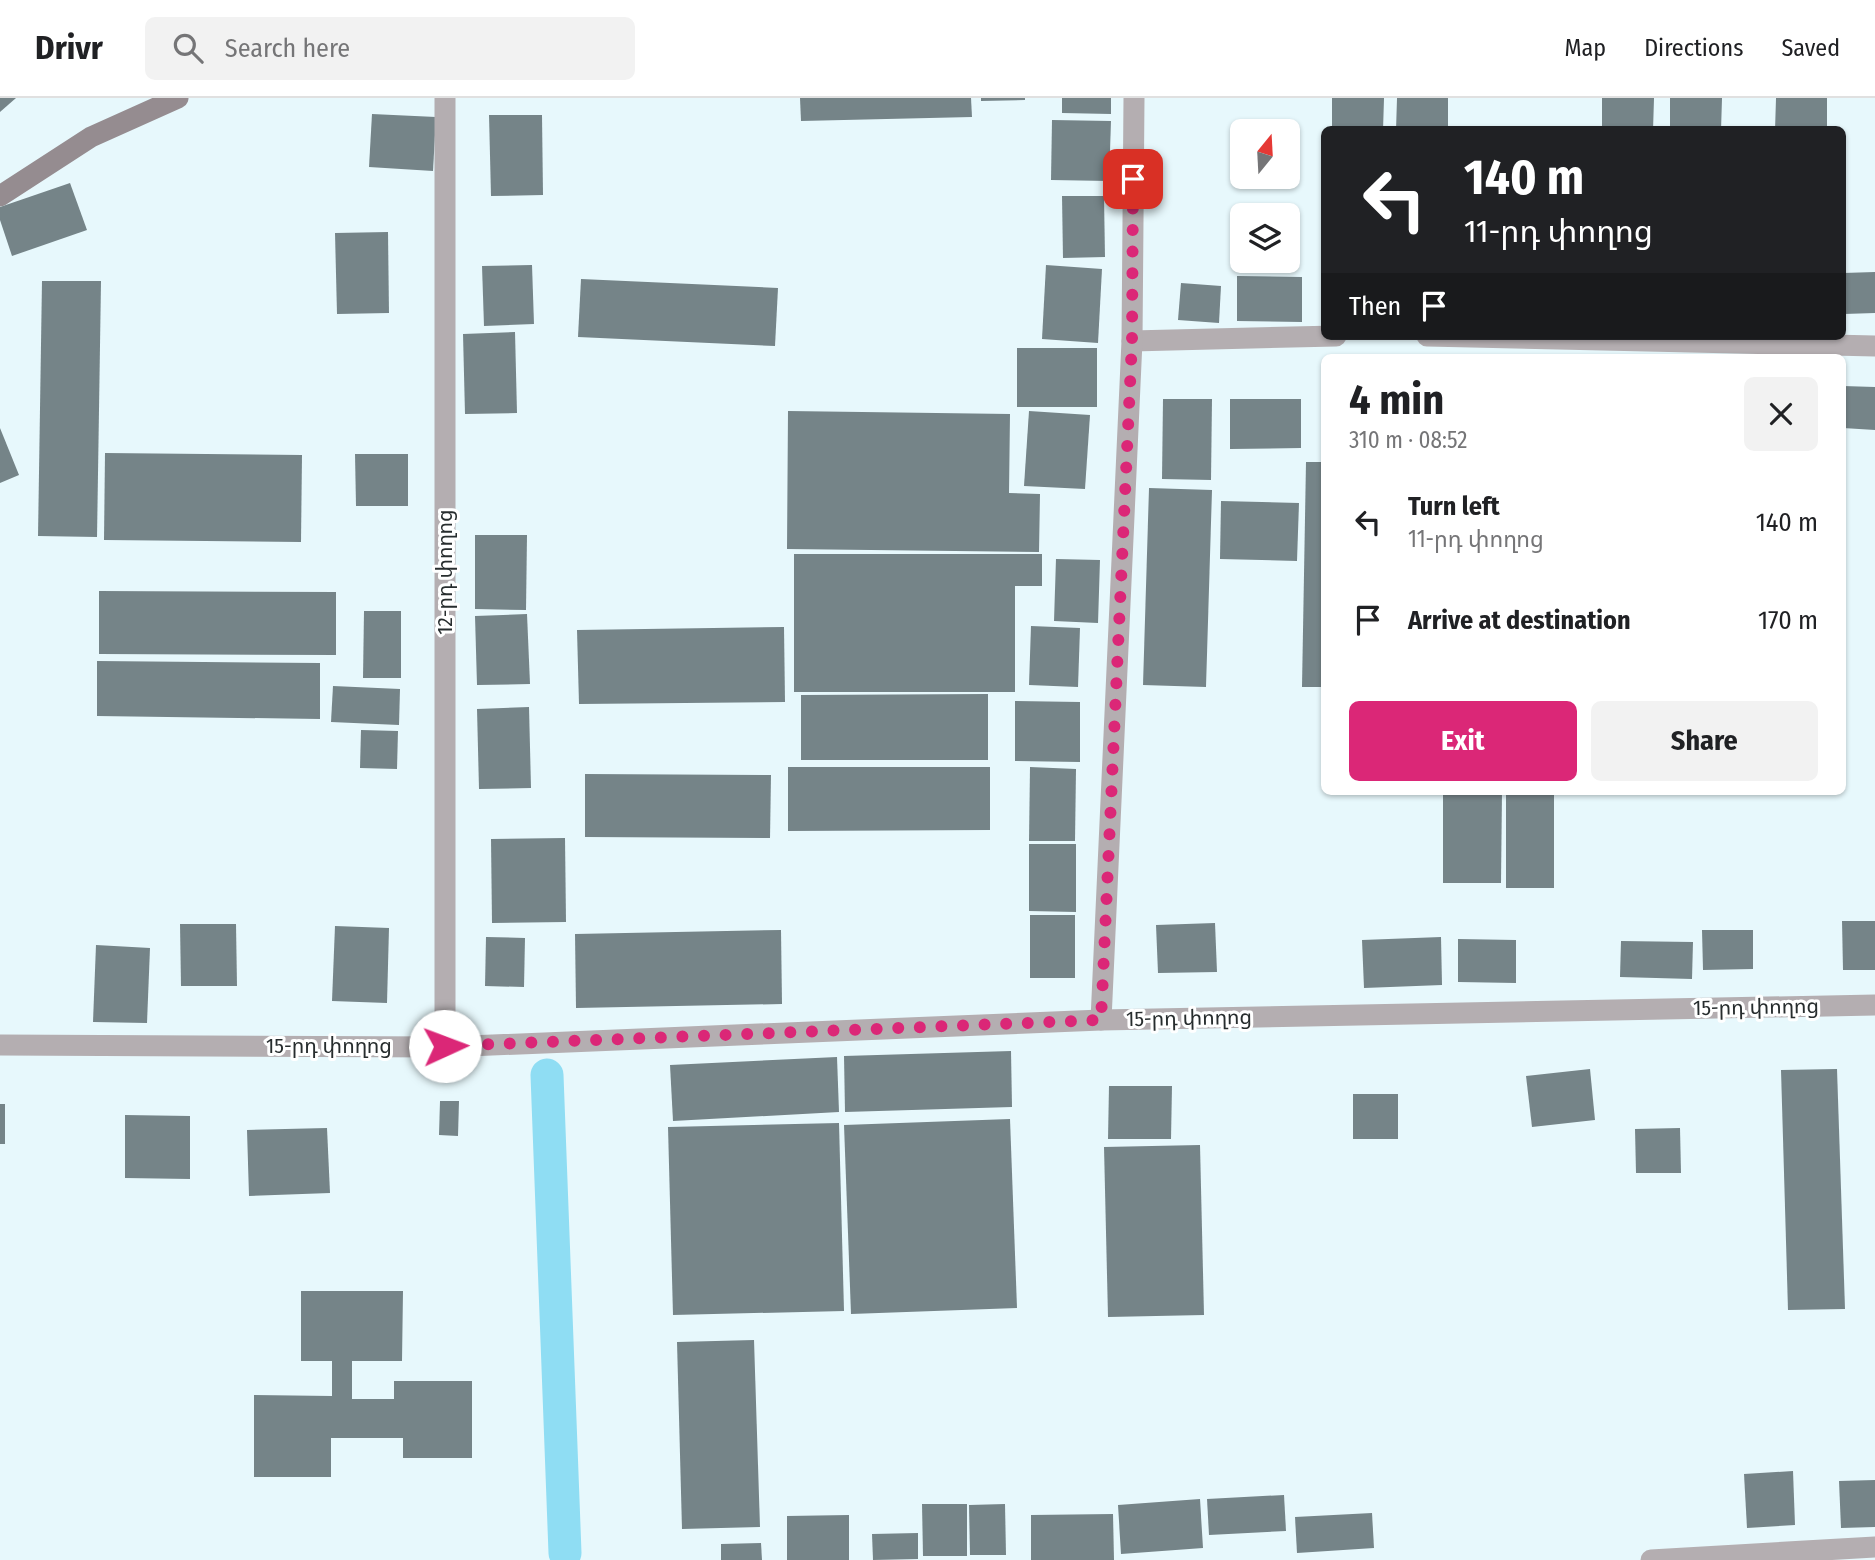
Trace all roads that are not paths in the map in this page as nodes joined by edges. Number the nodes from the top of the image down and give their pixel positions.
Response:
1 (178, 98) edge
2 (445, 98) edge
3 (1134, 98) edge
4 (0, 196) edge
5 (1321, 336) edge
6 (1606, 340) edge
7 (1132, 341) junction
8 (1875, 346) edge
9 (1875, 1005) edge
10 (1101, 1020) junction
11 (0, 1045) edge
12 (445, 1046) junction
13 (1875, 1547) edge
14 (1651, 1560) edge

1 - 4 main road
2 - 12 street, 12-րդ փողոց
3 - 7 street
5 - 7 street
6 - 8 street
7 - 10 street
9 - 10 street, 15-րդ փողոց
10 - 12 street, 15-րդ փողոց
11 - 12 street, 15-րդ փողոց
13 - 14 street

